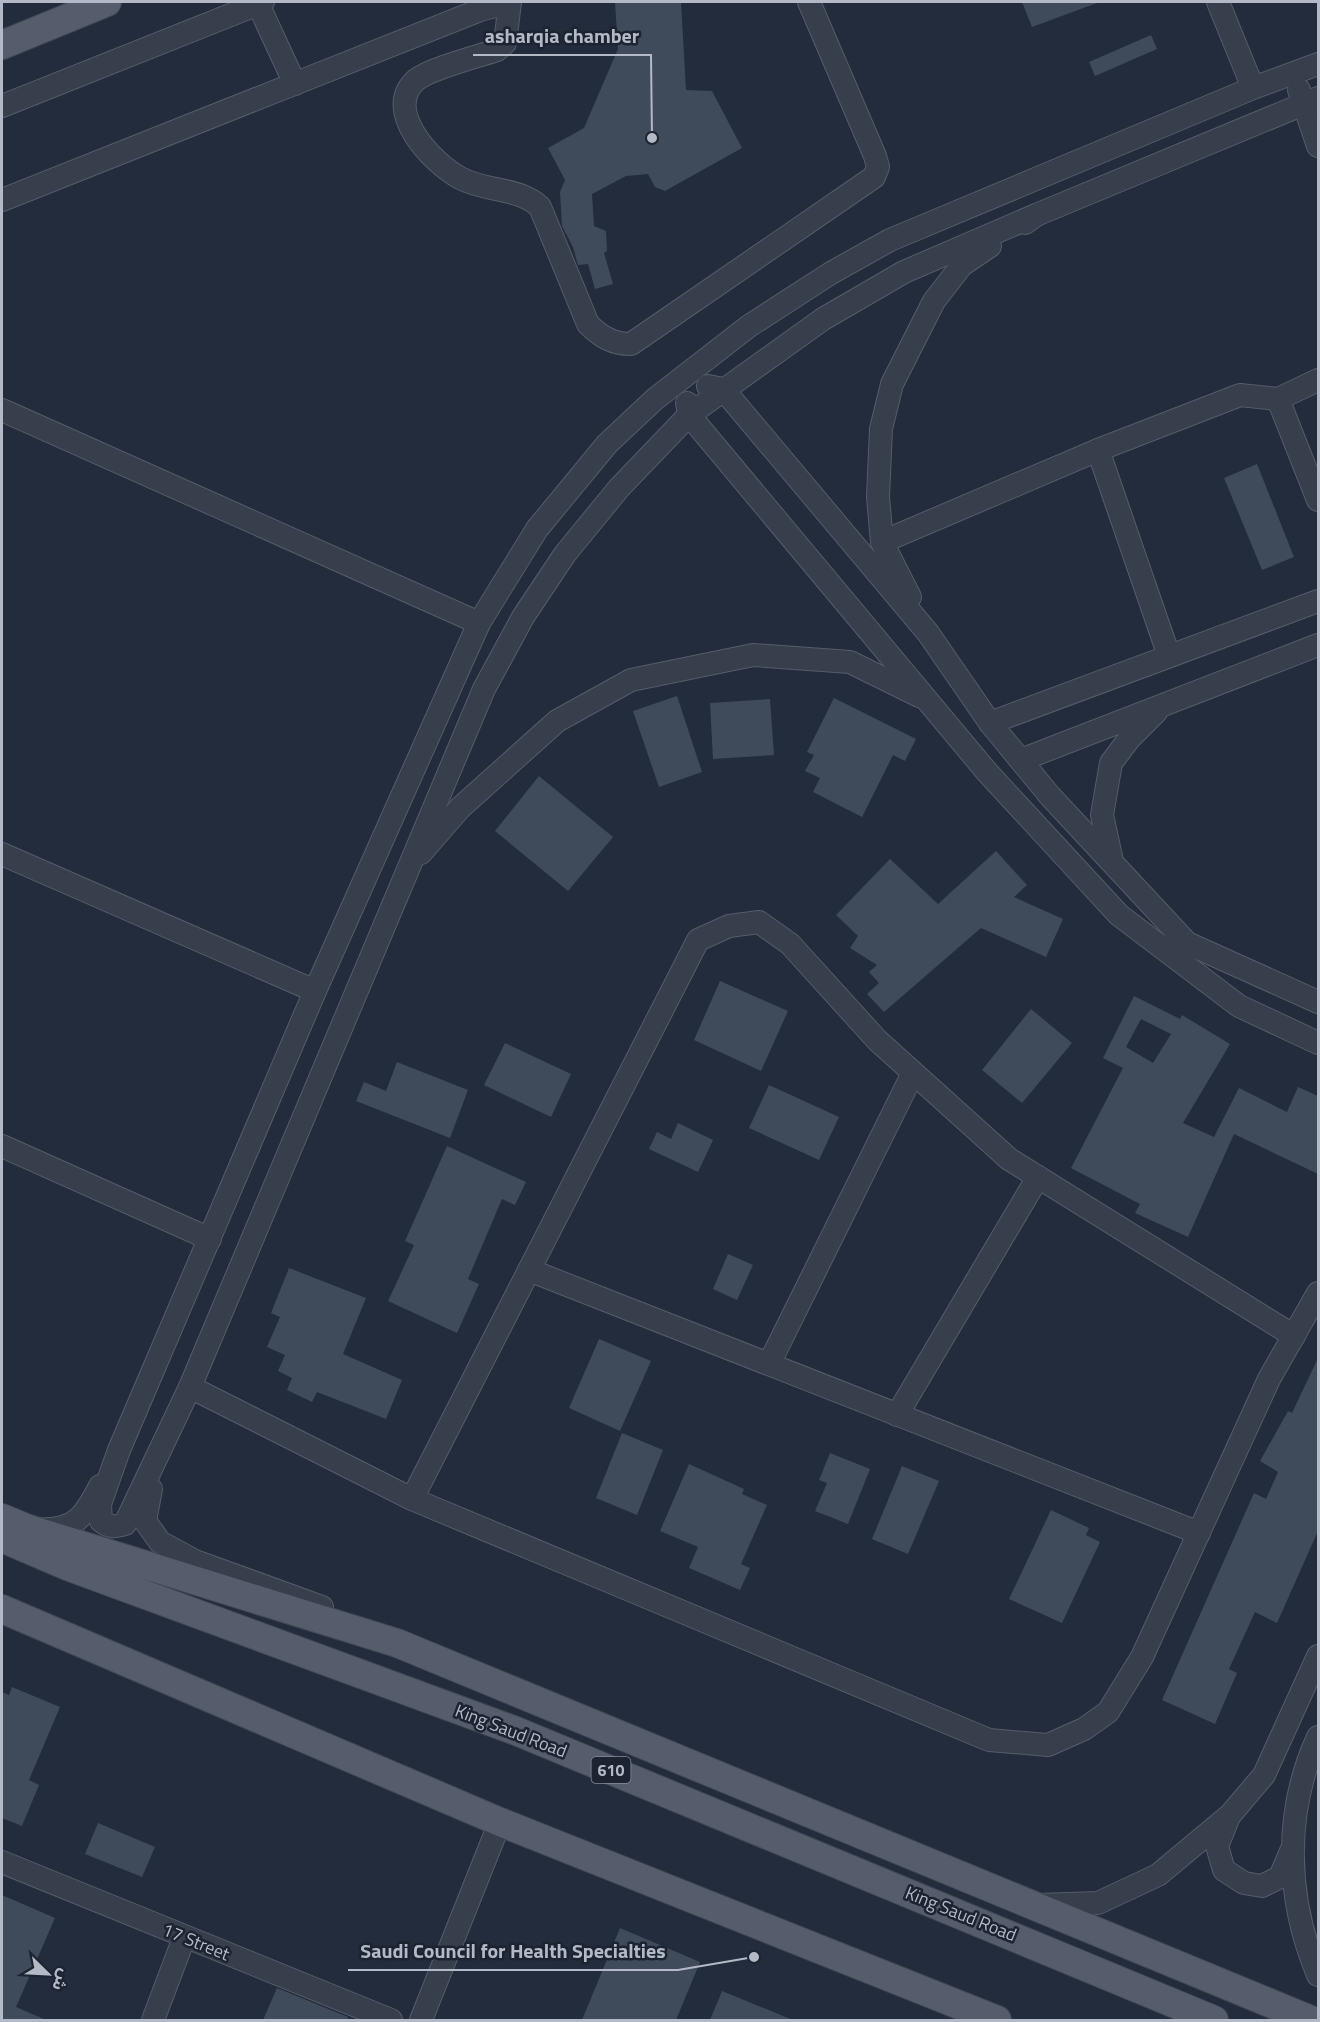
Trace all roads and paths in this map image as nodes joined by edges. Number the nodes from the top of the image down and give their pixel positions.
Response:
1 (107, 2) edge
2 (510, 2) edge
3 (809, 2) edge
4 (1218, 2) edge
5 (260, 3) edge
6 (468, 8) edge
7 (2, 45) edge
8 (1318, 64) edge
9 (1293, 75) junction
10 (295, 84) junction
11 (1253, 88) junction
12 (1311, 102) edge
13 (2, 106) edge
14 (1318, 146) edge
15 (2, 200) edge
16 (1035, 215) junction
17 (682, 379) junction
18 (1318, 380) edge
19 (723, 389) junction
20 (1278, 399) junction
21 (2, 410) edge
22 (689, 415) junction
23 (1098, 450) junction
24 (1318, 500) edge
25 (882, 542) junction
26 (1318, 602) edge
27 (479, 623) junction
28 (928, 633) junction
29 (1318, 645) edge
30 (1169, 656) junction
31 (927, 701) junction
32 (1162, 705) junction
33 (990, 723) junction
34 (1021, 760) junction
35 (2, 854) edge
36 (1112, 863) junction
37 (407, 870) junction
38 (315, 991) junction
39 (1318, 1002) edge
40 (1318, 1043) edge
41 (913, 1073) junction
42 (2, 1146) edge
43 (1038, 1177) junction
44 (210, 1239) junction
45 (529, 1270) junction
46 (1318, 1293) edge
47 (1294, 1336) junction
48 (768, 1364) junction
49 (190, 1387) junction
50 (897, 1415) junction
51 (119, 1450) junction
52 (156, 1462) junction
53 (412, 1499) junction
54 (10, 1528) edge
55 (1199, 1533) junction
56 (2, 1609) edge
57 (397, 1643) junction
58 (1318, 1656) edge
59 (1318, 1737) edge
60 (1230, 1815) junction
61 (500, 1821) junction
62 (1290, 1851) junction
63 (2, 1862) edge
64 (1034, 1905) junction
65 (184, 1938) junction
66 (1318, 1975) edge
67 (153, 2020) edge
68 (391, 2020) edge
69 (421, 2020) edge
70 (997, 2020) edge
71 (1214, 2020) edge
72 (1311, 2020) edge

1 - 7 main road
2 - 3 street
2 - 6 street
4 - 11 street
5 - 10 street
5 - 13 street
6 - 10 street
8 - 9 street
9 - 11 street
9 - 12 street
10 - 15 street
11 - 17 street
12 - 14 street
12 - 16 street
16 - 19 street
16 - 25 street
17 - 19 street
17 - 22 street
17 - 27 street
18 - 20 street
19 - 22 street
19 - 28 street
20 - 23 street
20 - 24 street
21 - 27 street
22 - 31 street
22 - 37 street
23 - 25 street
23 - 30 street
25 - 28 street
26 - 30 street
27 - 38 street
28 - 33 street
29 - 32 street
30 - 33 street
31 - 37 street
31 - 40 street
32 - 34 street
32 - 36 street
33 - 34 street
34 - 36 street
35 - 38 street
36 - 39 street
37 - 49 street
38 - 44 street
41 - 43 street
41 - 45 street
41 - 48 street
42 - 44 street
43 - 47 street
43 - 50 street
44 - 51 street
45 - 48 street
45 - 53 street
46 - 47 street
47 - 55 street
48 - 50 street
49 - 52 street
49 - 53 street
50 - 55 street
51 - 52 street
51 - 54 street
52 - 57 street
53 - 55 street
54 - 57 main road
54 - 71 main road, King Saud Road / 610
56 - 61 main road
57 - 64 main road
58 - 60 street
59 - 62 street
60 - 62 street
60 - 64 street
61 - 69 street
61 - 70 main road
62 - 66 street
63 - 65 street, 17 Street
64 - 72 main road
65 - 67 street
65 - 68 street, 17 Street

